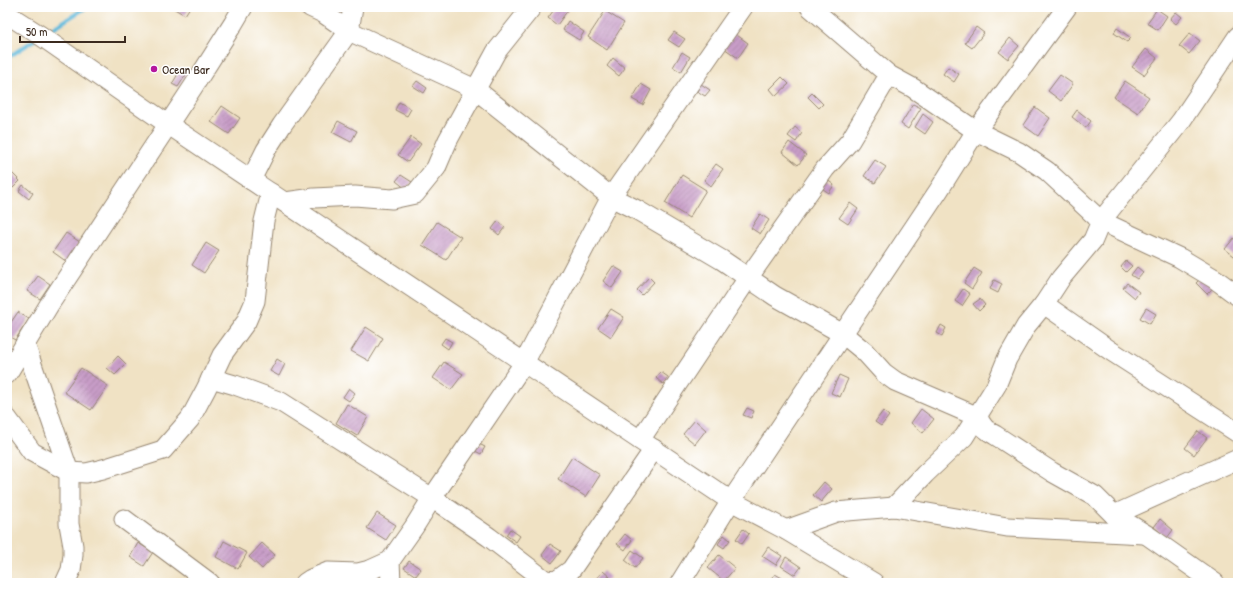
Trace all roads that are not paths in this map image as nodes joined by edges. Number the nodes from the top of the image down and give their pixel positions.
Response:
1 (242, 7) edge
2 (310, 7) edge
3 (353, 7) edge
4 (532, 7) edge
5 (743, 7) edge
6 (810, 7) edge
7 (1067, 7) edge
8 (7, 14) edge
9 (349, 31) junction
10 (1238, 36) edge
11 (889, 74) junction
12 (475, 89) junction
13 (169, 125) junction
14 (976, 131) junction
15 (251, 180) junction
16 (278, 197) junction
17 (611, 197) junction
18 (1101, 221) junction
19 (748, 278) junction
20 (1238, 296) edge
21 (1044, 304) junction
22 (842, 334) junction
23 (25, 344) junction
24 (524, 363) junction
25 (7, 374) edge
26 (211, 378) junction
27 (978, 417) junction
28 (7, 418) edge
29 (1238, 433) edge
30 (647, 445) junction
31 (1238, 459) edge
32 (69, 472) junction
33 (432, 498) junction
34 (731, 501) junction
35 (894, 508) junction
36 (1114, 515) junction
37 (124, 519) dead end
38 (786, 530) junction
39 (1147, 535) junction
40 (390, 561) junction
41 (65, 583) edge
42 (210, 583) edge
43 (306, 583) edge
44 (391, 583) edge
45 (680, 583) edge
46 (874, 583) edge
47 (1215, 583) edge

1 - 13 street
2 - 9 street
3 - 9 street
4 - 12 street
5 - 17 street
6 - 11 street
7 - 14 street
8 - 13 street
9 - 12 street
9 - 15 street
10 - 18 street
11 - 14 street
11 - 19 street
12 - 16 street
12 - 17 street
13 - 15 street
13 - 23 street
14 - 18 street
14 - 22 street
15 - 16 street
16 - 24 street
16 - 26 street
17 - 19 street
17 - 24 street
18 - 20 street
18 - 21 street
19 - 22 street
19 - 30 street
21 - 27 street
21 - 29 street
22 - 27 street
22 - 34 street
23 - 25 street
23 - 32 street
24 - 30 street
24 - 33 street
26 - 32 street
26 - 33 street
27 - 35 street
27 - 36 street
28 - 32 street
30 - 33 street
30 - 34 street
31 - 36 street
32 - 41 street
33 - 40 street
34 - 38 street
34 - 45 street
35 - 38 street
35 - 39 street
36 - 39 street
37 - 42 street
38 - 46 street
39 - 47 street
40 - 43 street
40 - 44 street

